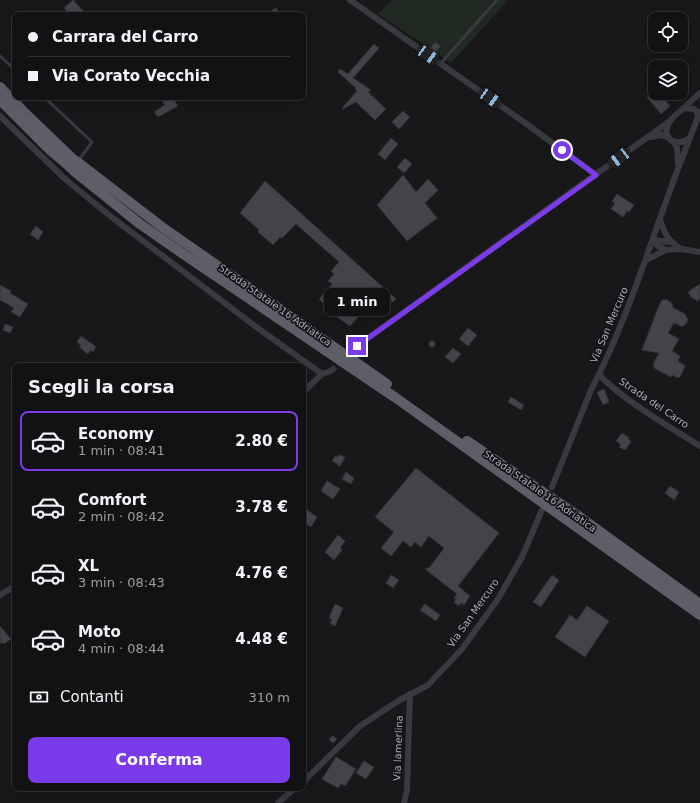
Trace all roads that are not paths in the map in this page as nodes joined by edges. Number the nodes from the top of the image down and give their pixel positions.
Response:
1 (350, 0) edge
2 (497, 0) edge
3 (0, 56) edge
4 (441, 63) junction
5 (12, 67) edge
6 (0, 87) edge
7 (700, 93) edge
8 (0, 100) edge
9 (12, 100) edge
10 (12, 100) edge
11 (47, 100) edge
12 (684, 108) junction
13 (699, 114) edge
14 (0, 116) edge
15 (670, 121) junction
16 (668, 136) junction
17 (690, 138) junction
18 (642, 141) junction
19 (674, 142) junction
20 (75, 165) junction
21 (678, 167) junction
22 (596, 175) junction
23 (65, 178) junction
24 (660, 220) junction
25 (653, 240) junction
26 (670, 242) junction
27 (681, 249) junction
28 (666, 250) junction
29 (700, 252) edge
30 (646, 260) junction
31 (357, 346) tunnel mouth
32 (331, 371) tunnel mouth
33 (322, 374) junction
34 (599, 375) junction
35 (306, 389) edge
36 (700, 446) edge
37 (552, 488) dead end
38 (542, 510) dead end
39 (12, 588) edge
40 (0, 595) edge
41 (700, 604) edge
42 (700, 615) edge
43 (410, 694) junction
44 (306, 779) edge
45 (292, 791) edge
46 (278, 803) edge
47 (404, 803) edge

1 - 4 street
2 - 4 lane
3 - 5 lane
4 - 22 street
6 - 10 highway, Strada Statale 16 Adriatica
7 - 12 street
8 - 20 highway, Strada Statale 16 Adriatica
9 - 20 highway, Strada Statale 16 Adriatica
11 - 23 lane
12 - 13 street
12 - 15 street
13 - 17 street
14 - 23 street
15 - 16 street
15 - 18 street
16 - 18 street
16 - 19 street
17 - 19 street
17 - 21 street, Via San Mercuro
18 - 22 street
19 - 21 street
20 - 41 highway, Strada Statale 16 Adriatica
20 - 42 highway, Strada Statale 16 Adriatica
21 - 24 street, Via San Mercuro
22 - 31 street
23 - 33 street
24 - 25 street, Via San Mercuro
24 - 26 street
25 - 26 street
25 - 28 street
25 - 30 street, Via San Mercuro
26 - 27 street
27 - 28 street
27 - 29 street
28 - 30 street
30 - 34 street, Via San Mercuro
32 - 33 street
33 - 35 street
34 - 36 street, Strada del Carro
34 - 37 street, Via San Mercuro
38 - 43 street, Via San Mercuro
39 - 40 street
43 - 44 street, Via San Mercuro
43 - 47 street, Via lamerlina
45 - 46 street

